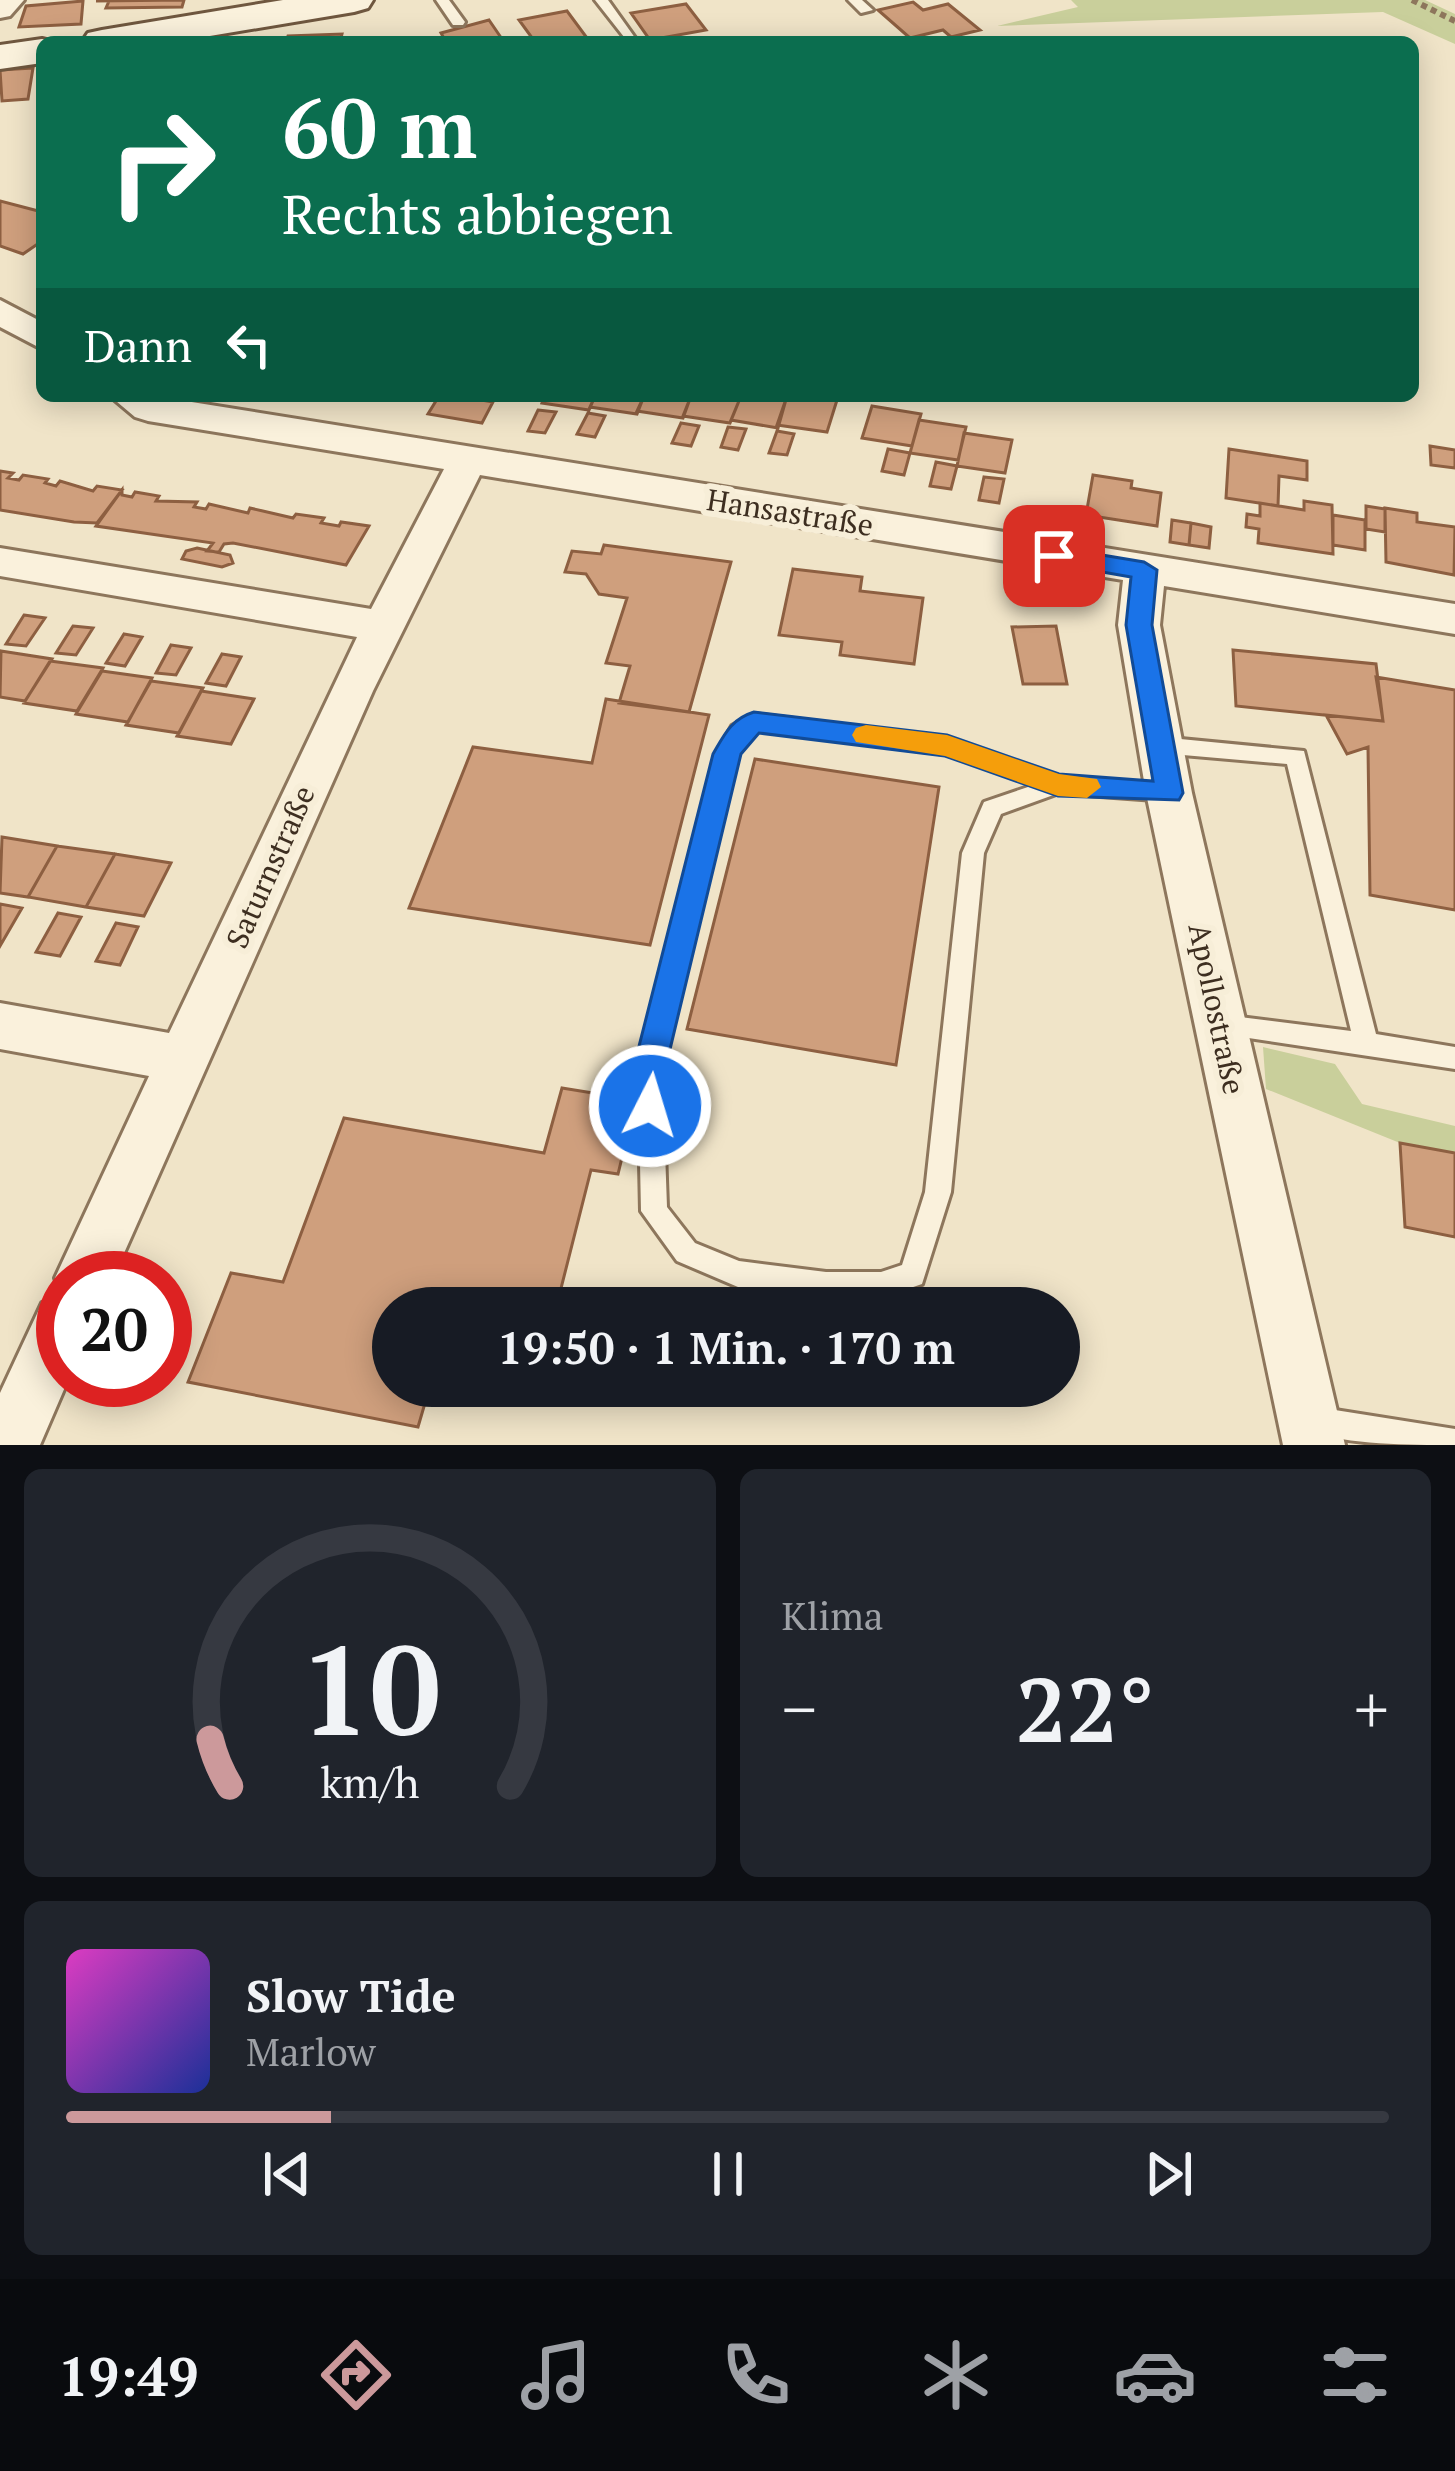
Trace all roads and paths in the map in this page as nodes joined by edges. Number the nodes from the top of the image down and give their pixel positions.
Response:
1 (10, 0) edge
2 (354, 0) edge
3 (442, 0) edge
4 (601, 0) edge
5 (1412, 0) edge
6 (0, 10) edge
7 (1455, 21) edge
8 (458, 22) dead end
9 (138, 36) edge
10 (630, 36) edge
11 (36, 52) edge
12 (0, 57) edge
13 (0, 310) edge
14 (36, 334) edge
15 (138, 402) edge
16 (466, 461) junction
17 (0, 562) edge
18 (1144, 570) junction
19 (1455, 619) edge
20 (382, 626) junction
21 (1165, 769) junction
22 (1058, 785) junction
23 (1220, 1025) junction
24 (0, 1026) edge
25 (1366, 1043) junction
26 (1455, 1058) edge
27 (184, 1059) junction
28 (96, 1251) edge
29 (36, 1383) edge
30 (1312, 1432) edge
31 (1455, 1443) edge
32 (8, 1445) edge

1 - 6 street
2 - 9 street
3 - 8 lane
4 - 10 lane
5 - 7 path
11 - 12 street
13 - 14 street
15 - 16 street, Hansastraße
16 - 18 street, Hansastraße
16 - 20 street, Saturnstraße
17 - 20 street
18 - 19 street, Hansastraße
18 - 21 street, Apollostraße
20 - 27 street, Saturnstraße
21 - 22 lane
21 - 23 street, Apollostraße
21 - 25 lane
22 - 22 lane
23 - 25 lane
23 - 30 street, Apollostraße
24 - 27 street
25 - 26 lane
27 - 28 street, Saturnstraße
29 - 32 street
30 - 31 lane

